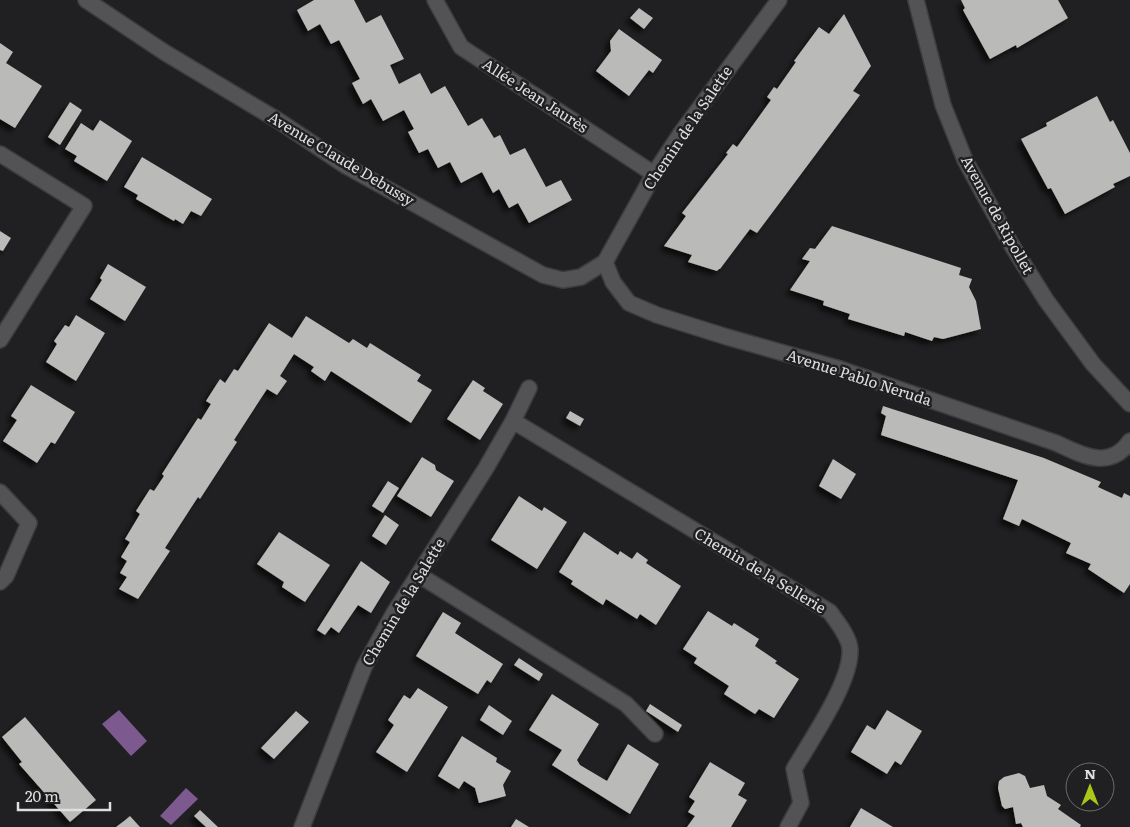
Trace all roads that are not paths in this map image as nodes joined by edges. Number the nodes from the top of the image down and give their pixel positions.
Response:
1 (86, 0) edge
2 (435, 0) edge
3 (779, 0) edge
4 (916, 0) edge
5 (0, 154) edge
6 (654, 174) junction
7 (605, 262) junction
8 (0, 340) edge
9 (530, 388) dead end
10 (1130, 404) edge
11 (513, 421) junction
12 (1130, 441) edge
13 (0, 492) edge
14 (419, 575) junction
15 (0, 582) edge
16 (655, 734) dead end
17 (302, 827) edge
18 (788, 827) edge

1 - 7 street, Avenue Claude Debussy
2 - 6 street, Allée Jean Jaurès
3 - 6 street, Chemin de la Salette
4 - 10 street, Avenue de Ripollet
5 - 8 street
6 - 7 street, Chemin de la Salette
7 - 12 street, Avenue Pablo Neruda
9 - 11 street, Chemin de la Salette
11 - 14 street, Chemin de la Salette
11 - 18 street, Chemin de la Sellerie
13 - 15 street
14 - 16 street
14 - 17 street, Chemin de la Salette

